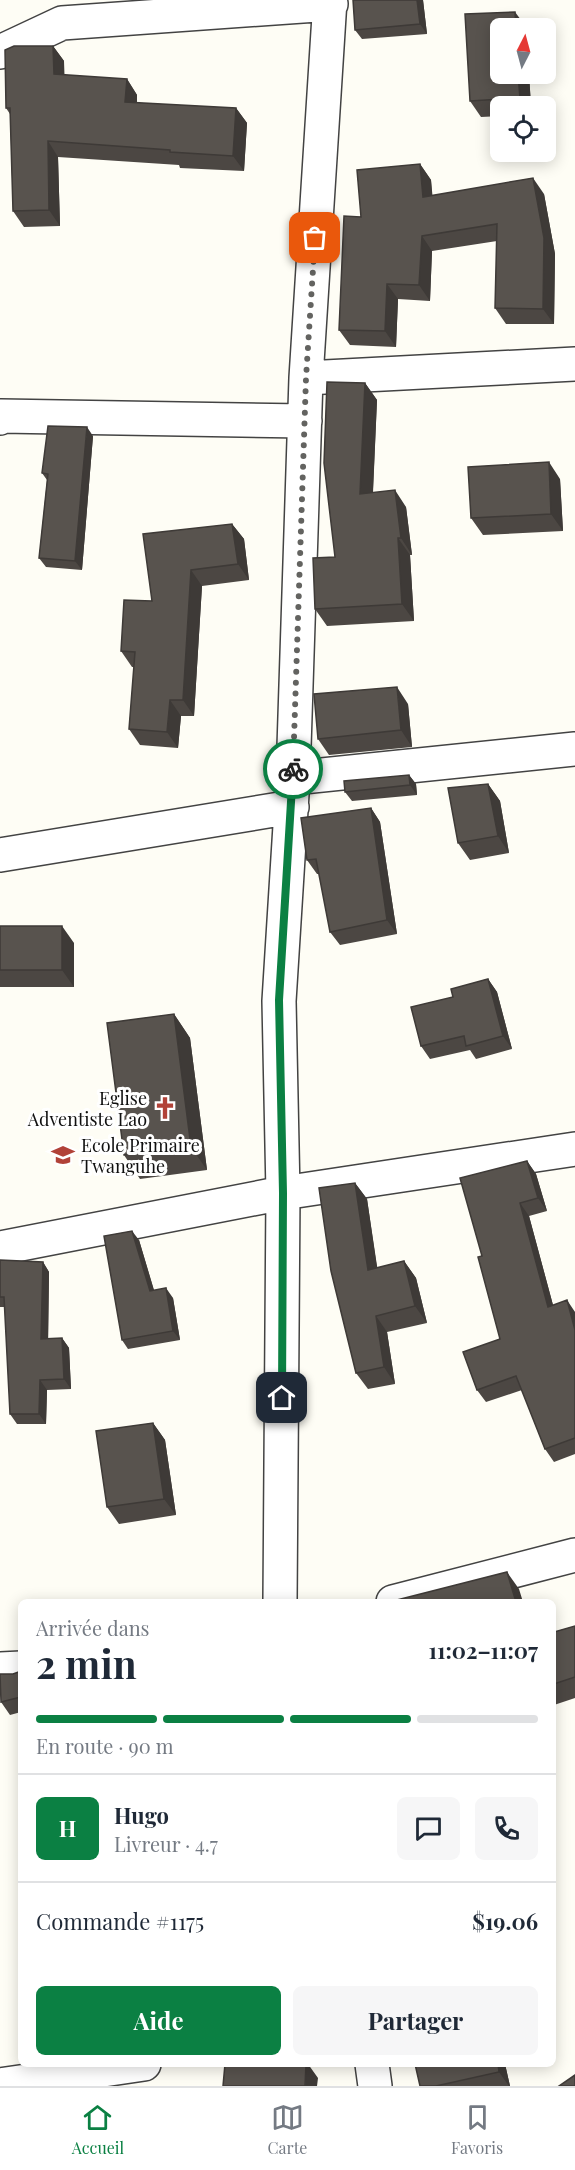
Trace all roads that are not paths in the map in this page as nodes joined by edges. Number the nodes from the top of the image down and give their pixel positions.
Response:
1 (331, 2) edge
2 (0, 52) edge
3 (575, 364) edge
4 (306, 378) junction
5 (1, 417) edge
6 (305, 421) junction
7 (575, 749) edge
8 (292, 792) junction
9 (0, 855) edge
10 (575, 1149) edge
11 (283, 1193) junction
12 (0, 1248) edge
13 (575, 1555) edge
14 (280, 1599) edge
15 (405, 1599) edge
16 (18, 1668) edge
17 (0, 1669) edge
18 (123, 2067) edge
19 (372, 2067) edge
20 (0, 2085) edge
21 (375, 2086) edge

1 - 2 street
1 - 4 street
3 - 4 street
4 - 6 street
5 - 6 street
6 - 8 street
7 - 8 street
8 - 9 street
8 - 11 street
10 - 11 street
11 - 12 street
11 - 14 street
13 - 15 street
16 - 17 street
18 - 20 street
19 - 21 street

